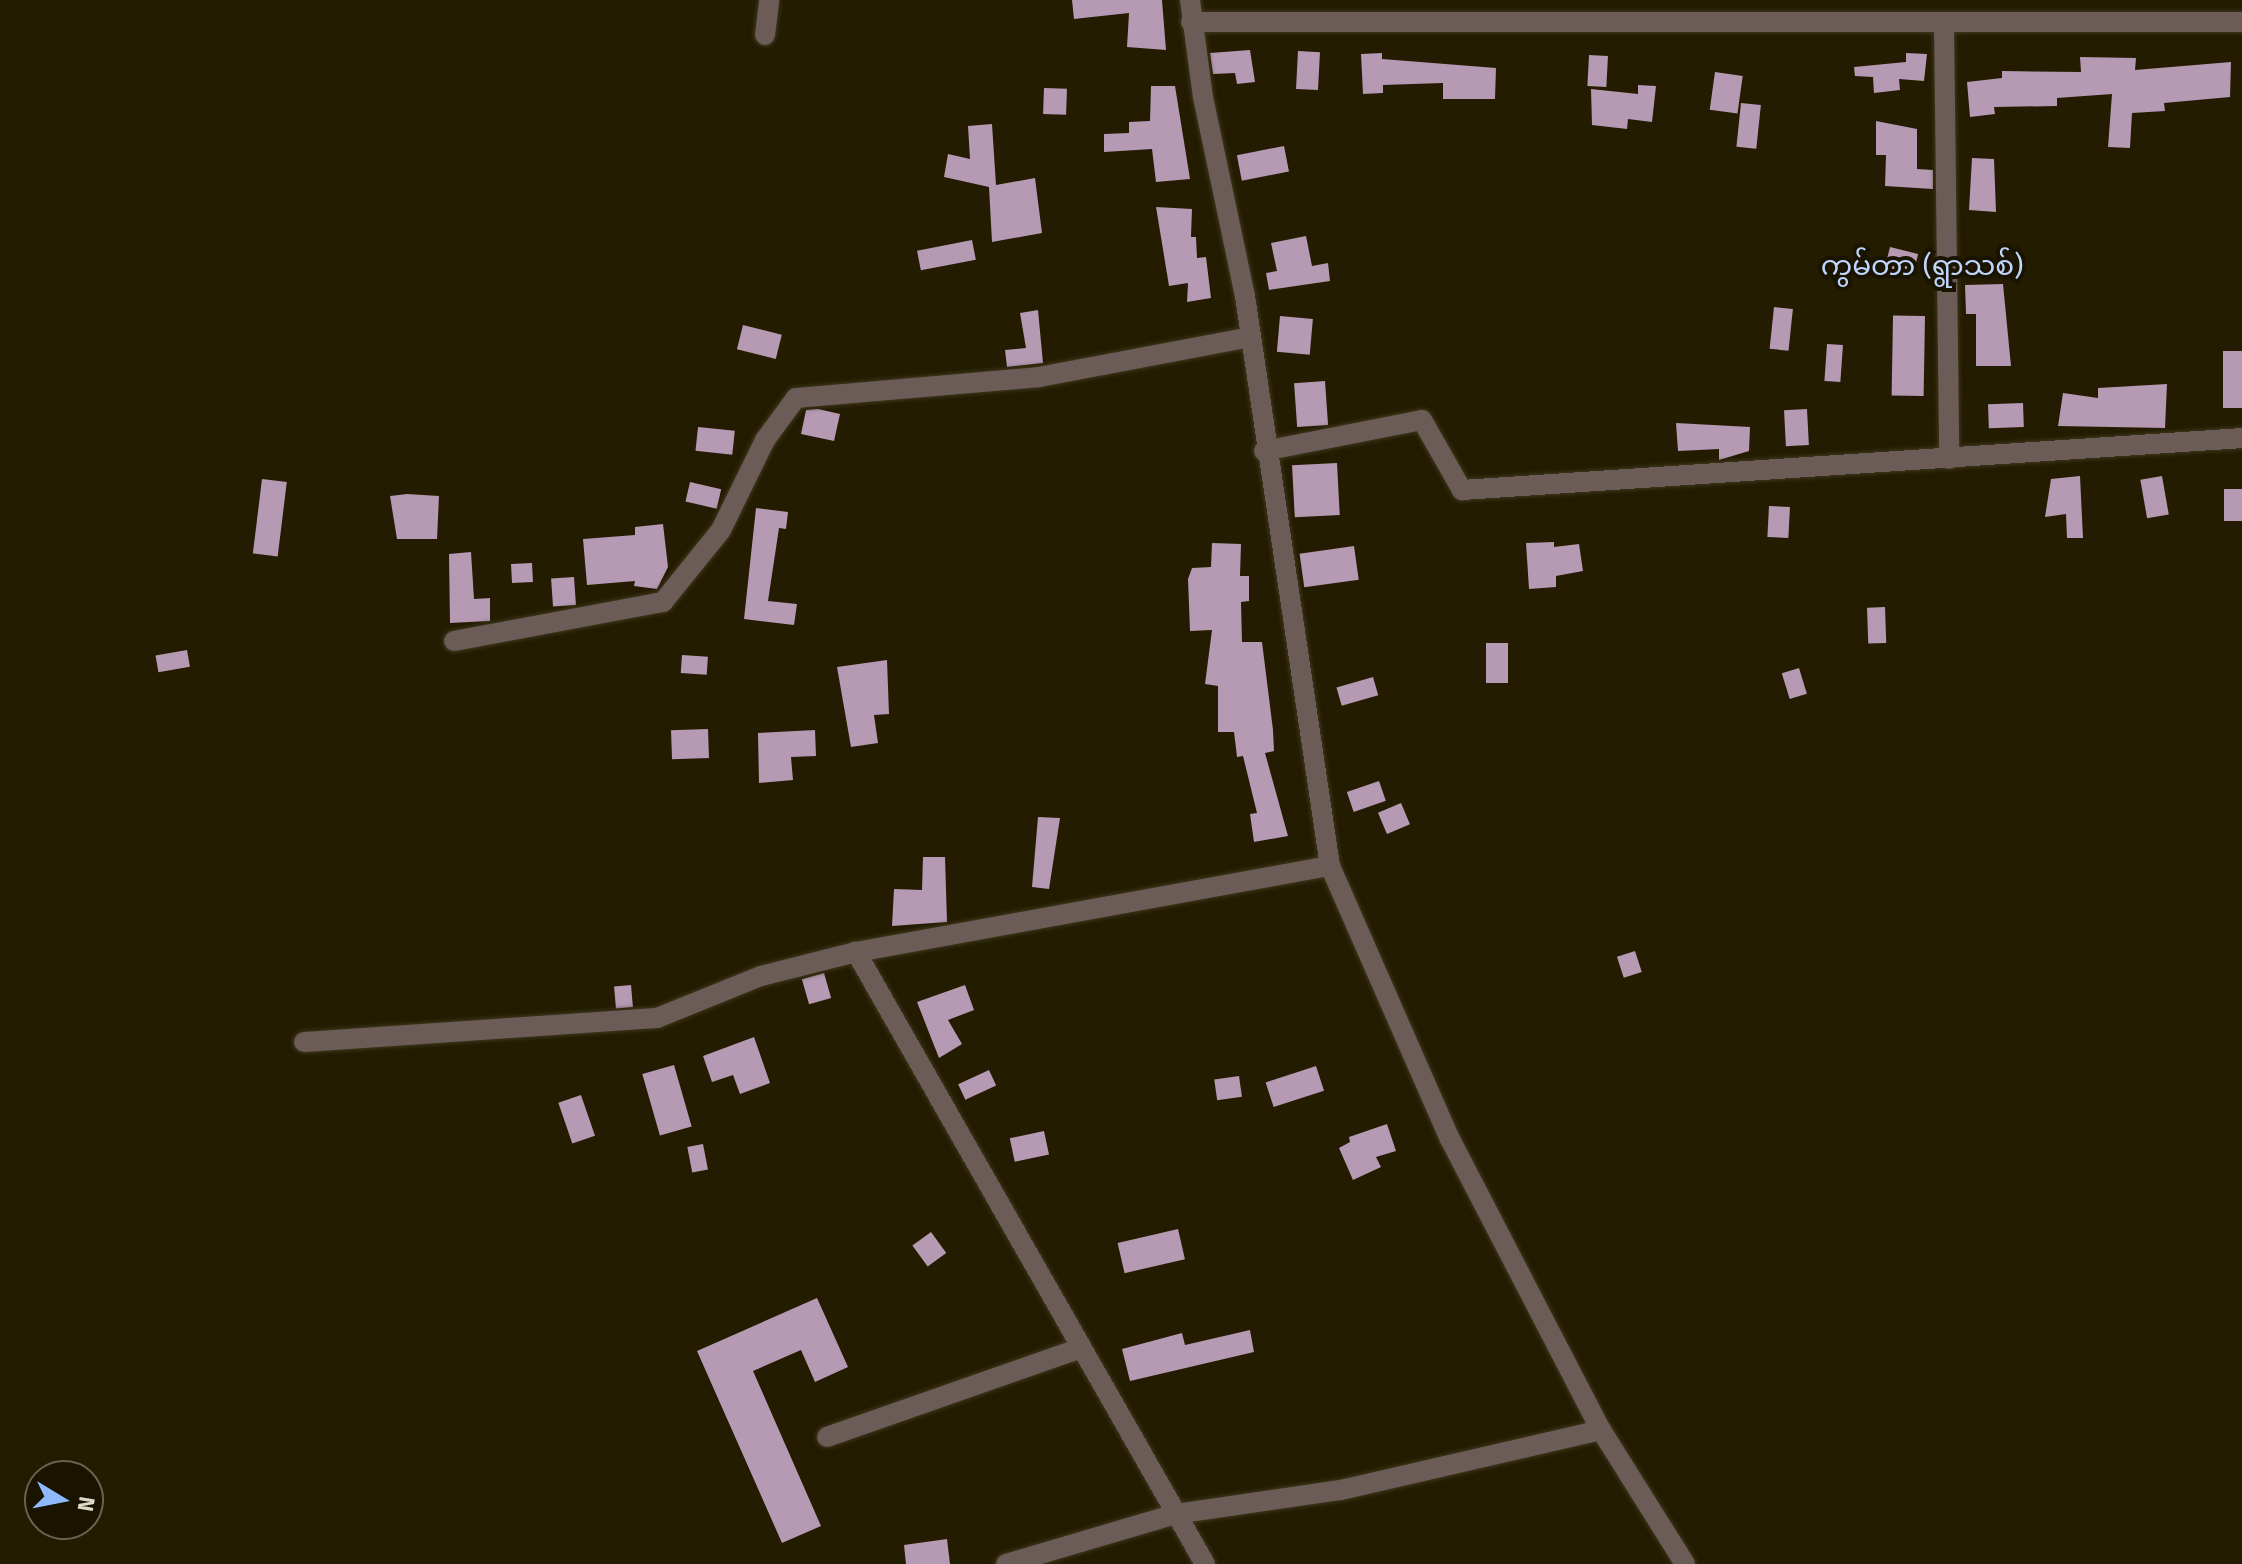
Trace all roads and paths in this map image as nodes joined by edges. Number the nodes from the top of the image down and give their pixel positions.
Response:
1 (769, 0) edge
2 (1190, 0) edge
3 (1191, 22) junction
4 (2242, 22) edge
5 (1944, 25) junction
6 (765, 35) dead end
7 (1250, 337) junction
8 (2242, 438) edge
9 (1264, 451) junction
10 (1949, 459) junction
11 (454, 641) dead end
12 (1330, 866) junction
13 (856, 952) junction
14 (304, 1042) dead end
15 (1081, 1348) junction
16 (1601, 1430) junction
17 (827, 1437) dead end
18 (1176, 1514) junction
19 (1006, 1564) edge
20 (1205, 1564) edge
21 (1685, 1564) edge

1 - 6 street
2 - 3 street
3 - 5 street
3 - 7 street
4 - 5 street
5 - 10 street
7 - 9 street
7 - 11 street
8 - 10 street
9 - 10 street
9 - 12 street
12 - 13 street
12 - 16 street
13 - 14 street
13 - 15 street
15 - 17 street
15 - 18 street
16 - 18 street
16 - 21 street
18 - 19 street
18 - 20 street

